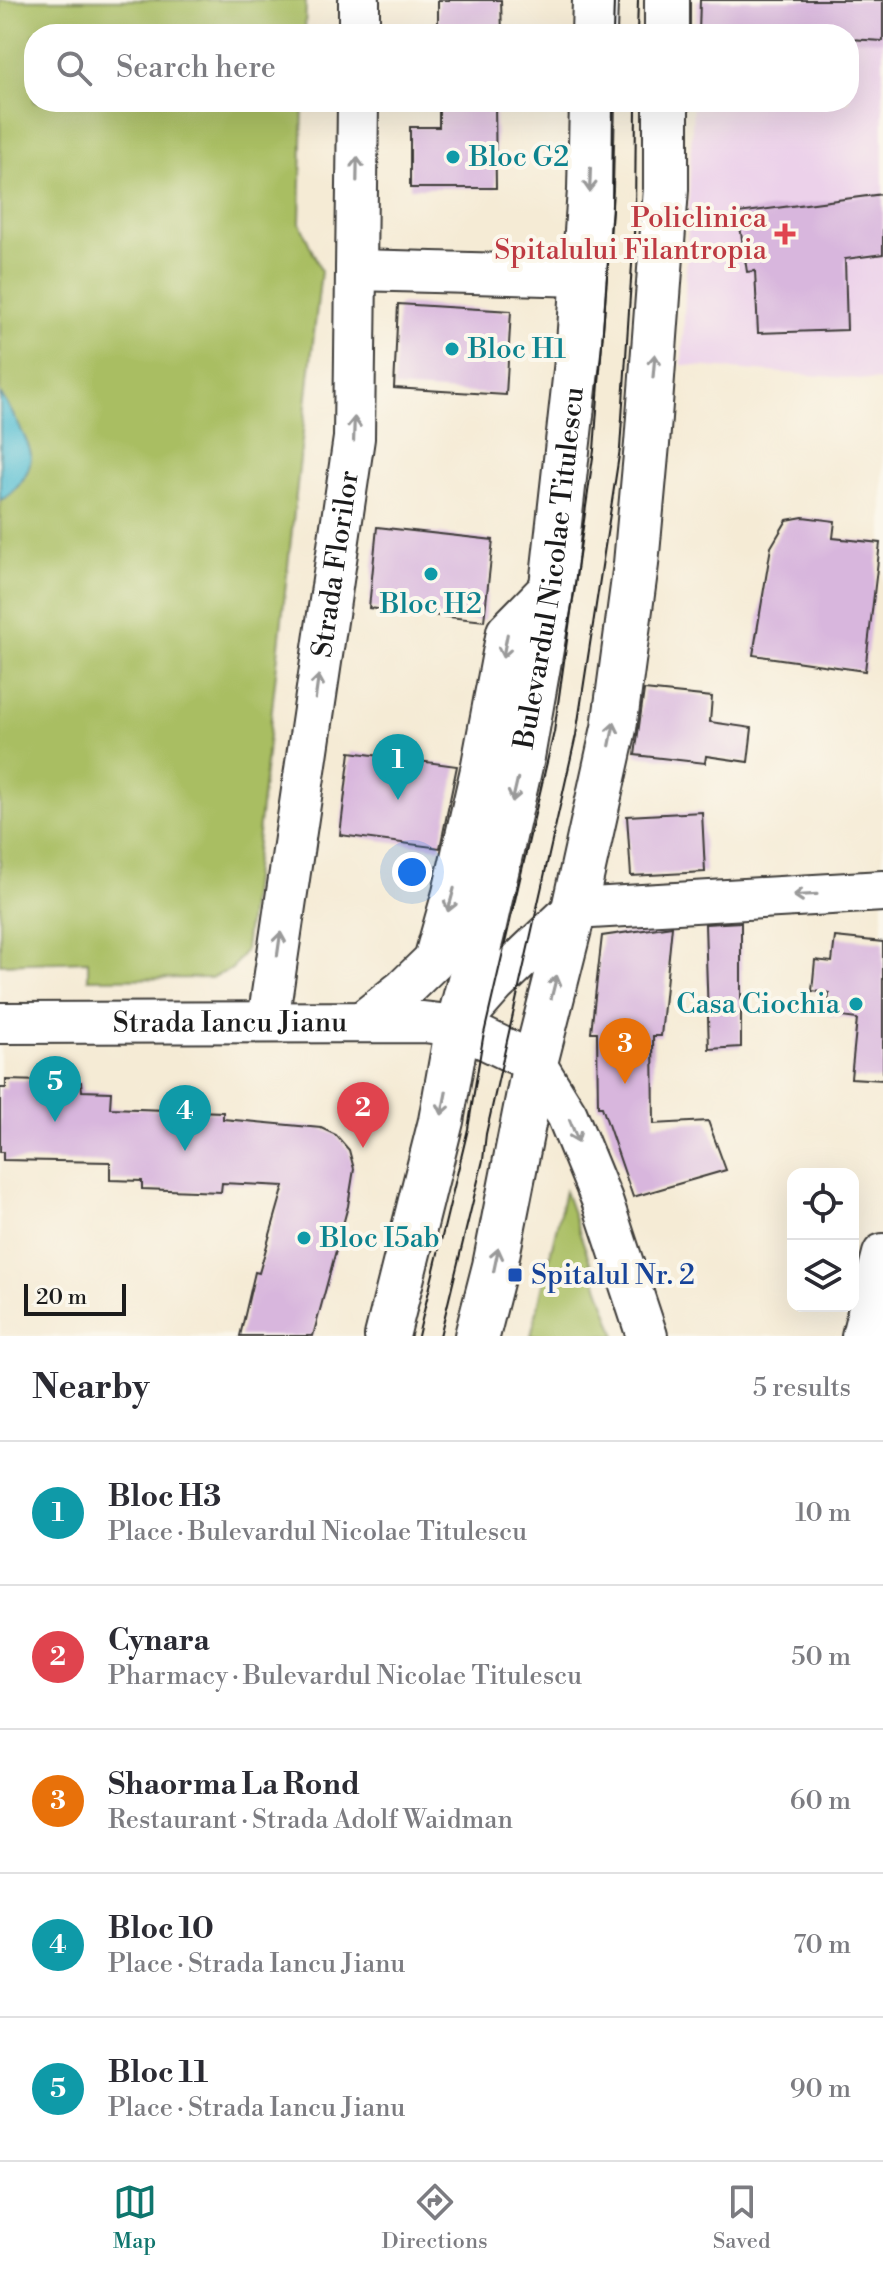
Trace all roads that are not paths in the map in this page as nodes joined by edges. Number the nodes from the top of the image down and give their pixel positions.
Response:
1 (359, 0) edge
2 (595, 0) edge
3 (667, 0) edge
4 (359, 24) edge
5 (594, 24) edge
6 (667, 24) edge
7 (358, 112) edge
8 (592, 112) edge
9 (666, 112) edge
10 (356, 270) junction
11 (584, 276) junction
12 (552, 586) junction
13 (883, 891) edge
14 (574, 909) junction
15 (268, 1021) junction
16 (362, 1022) junction
17 (0, 1023) edge
18 (458, 1026) junction
19 (535, 1063) junction
20 (883, 1254) edge
21 (387, 1336) edge
22 (477, 1336) edge
23 (647, 1336) edge
24 (862, 1336) edge

1 - 4 street
2 - 5 main road
3 - 6 main road
10 -> 7 street, Strada Florilor
8 -> 11 main road, Bulevardul Nicolae Titulescu
14 -> 9 main road
10 - 11 street
15 -> 10 street, Strada Florilor
11 - 12 main road, Bulevardul Nicolae Titulescu
12 -> 16 street
12 -> 18 main road, Bulevardul Nicolae Titulescu
13 -> 14 street
14 - 18 street
19 -> 14 main road
15 - 16 street, Strada Iancu Jianu
15 - 17 street, Strada Iancu Jianu
16 - 18 street, Strada Iancu Jianu
18 - 19 street
18 -> 21 main road, Bulevardul Nicolae Titulescu
22 -> 19 main road
19 -> 23 street
20 - 24 street

